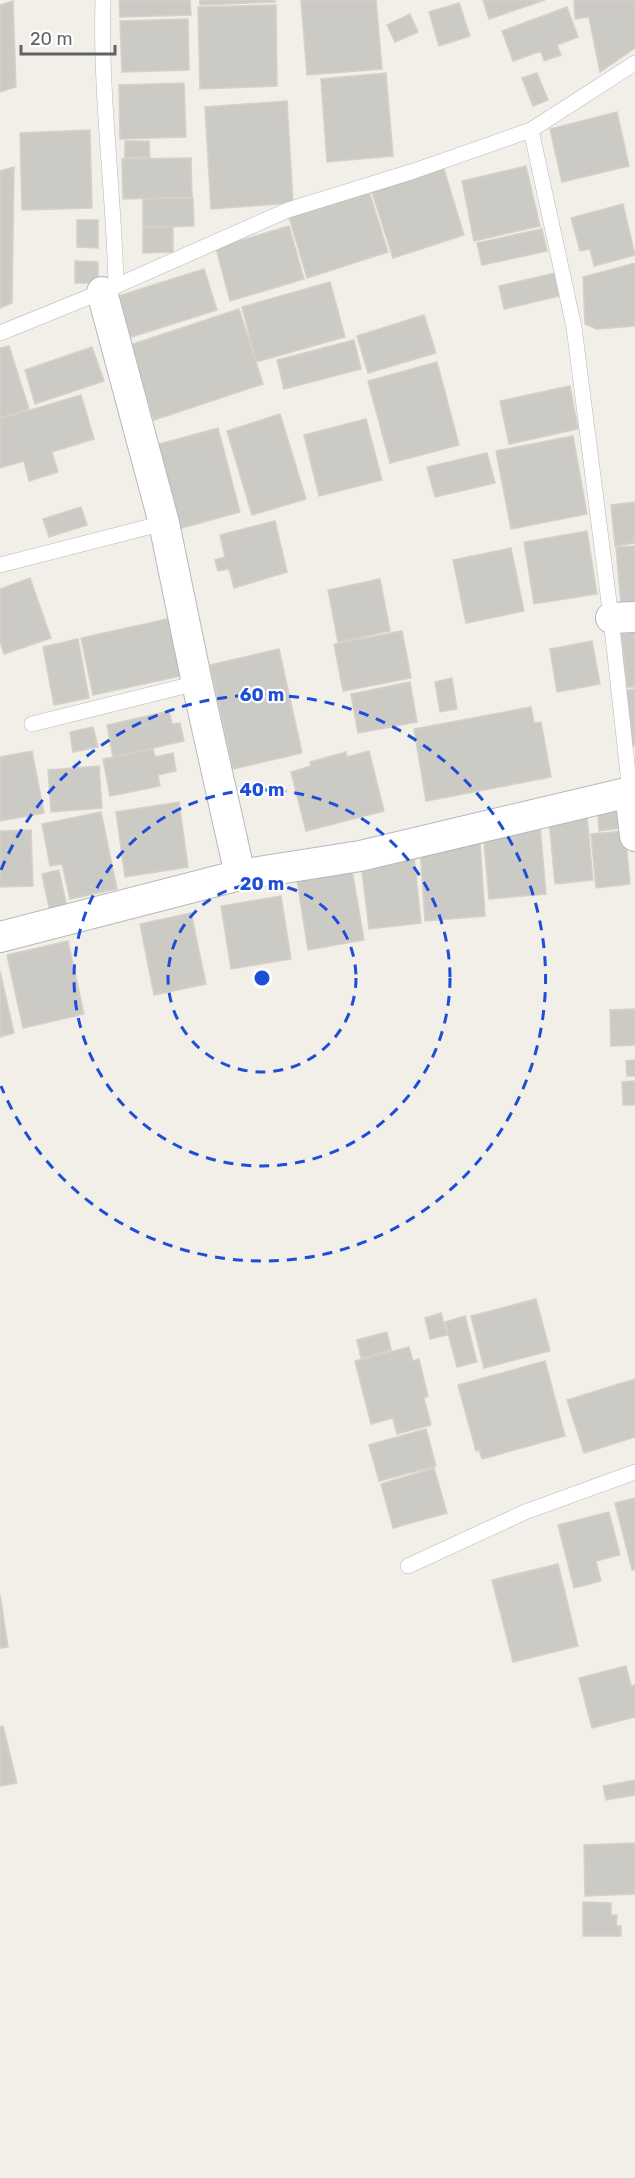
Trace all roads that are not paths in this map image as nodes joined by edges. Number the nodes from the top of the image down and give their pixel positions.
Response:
1 (103, 0) edge
2 (635, 63) edge
3 (531, 130) junction
4 (109, 289) junction
5 (0, 333) edge
6 (164, 523) junction
7 (0, 566) edge
8 (623, 617) edge
9 (197, 683) junction
10 (32, 724) dead end
11 (630, 792) junction
12 (635, 836) edge
13 (240, 875) junction
14 (0, 937) edge
15 (635, 1472) edge
16 (408, 1566) dead end

1 - 4 lane
2 - 3 lane
3 - 4 lane
3 - 8 lane
4 - 5 lane
4 - 6 street
6 - 7 lane
6 - 9 street
8 - 11 lane
9 - 10 lane
9 - 13 street
11 - 12 street
11 - 13 street
13 - 14 street
15 - 16 lane

